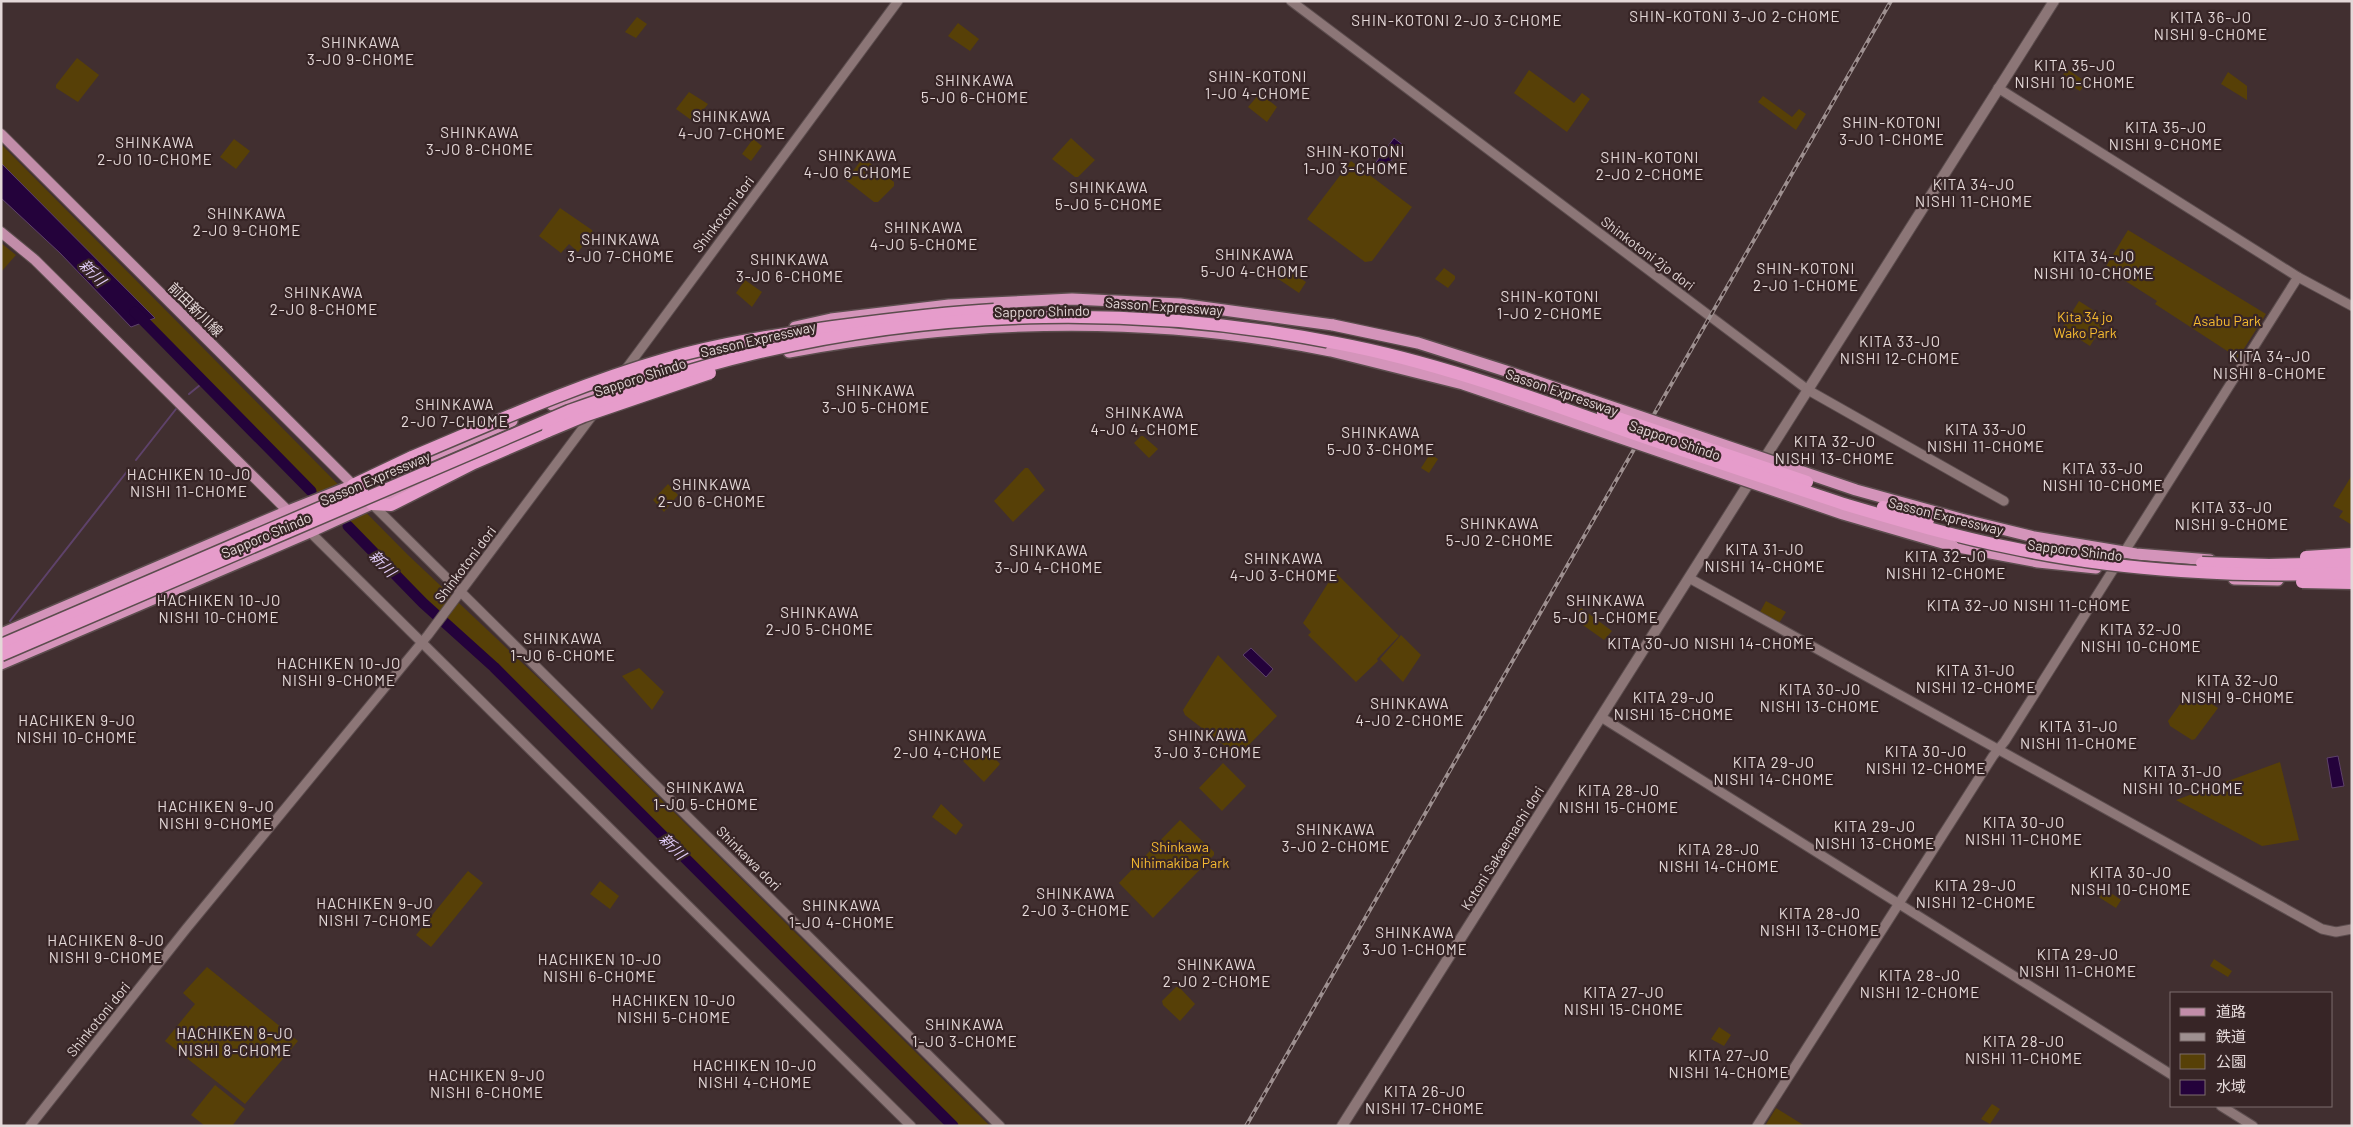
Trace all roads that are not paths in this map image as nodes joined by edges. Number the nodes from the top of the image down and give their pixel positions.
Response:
1 (898, 1) edge
2 (1291, 1) edge
3 (2054, 1) edge
4 (1998, 88) junction
5 (1, 134) edge
6 (1, 232) edge
7 (2298, 277) junction
8 (2352, 306) edge
9 (852, 325) junction
10 (823, 339) junction
11 (618, 381) junction
12 (1808, 390) junction
13 (600, 405) junction
14 (474, 463) junction
15 (443, 471) junction
16 (353, 485) junction
17 (2004, 501) dead end
18 (372, 504) junction
19 (288, 511) junction
20 (310, 532) junction
21 (2125, 552) junction
22 (2352, 554) edge
23 (2352, 558) edge
24 (2181, 563) junction
25 (2352, 563) edge
26 (2113, 570) junction
27 (2217, 572) junction
28 (2352, 574) edge
29 (1689, 578) junction
30 (2352, 583) edge
31 (458, 596) junction
32 (1, 634) edge
33 (425, 639) junction
34 (1, 645) edge
35 (1, 655) edge
36 (1, 664) edge
37 (1600, 717) junction
38 (1998, 750) junction
39 (1898, 904) junction
40 (2352, 929) edge
41 (2170, 1074) edge
42 (2223, 1107) edge
43 (30, 1126) edge
44 (911, 1126) edge
45 (1000, 1126) edge
46 (1342, 1126) edge
47 (1757, 1126) edge
48 (2253, 1126) edge

1 - 11 street, Shinkotoni dori
2 - 12 street, Shinkotoni 2jo dori
3 - 4 main road, Kotoni Sakaemachi dori
4 - 7 street
4 - 12 main road, Kotoni Sakaemachi dori
5 - 16 main road, 前田新川線
6 - 19 main road
7 - 8 street
7 - 21 street
9 - 16 highway, bridge
9 - 24 highway, Sasson Expressway, bridge
9 - 34 highway, Sasson Expressway, bridge
10 - 14 highway, bridge
10 - 27 highway, Sasson Expressway, bridge
10 - 35 highway, Sasson Expressway, bridge
11 - 13 street, Shinkotoni dori
11 - 16 highway, Sapporo Shindo
11 - 21 highway, Sapporo Shindo, bridge
12 - 17 street, Shinkotoni 2jo dori
12 - 29 main road, Kotoni Sakaemachi dori
13 - 15 highway, Sapporo Shindo
13 - 26 highway, Sapporo Shindo, bridge
13 - 31 street, Shinkotoni dori
14 - 15 highway
14 - 18 highway
15 - 18 highway, Sapporo Shindo
16 - 18 main road, 前田新川線
16 - 19 highway, Sapporo Shindo
18 - 20 highway, Sapporo Shindo
18 - 31 street, Shinkawa dori
19 - 20 main road
19 - 32 highway, Sapporo Shindo
20 - 33 street
20 - 36 highway, Sapporo Shindo
21 - 23 highway, Sapporo Shindo
21 - 26 street
22 - 24 highway, bridge
24 - 25 highway, Sasson Expressway, bridge
26 - 28 highway, Sapporo Shindo
26 - 38 street
27 - 28 highway, Sasson Expressway, bridge
27 - 30 highway, bridge
29 - 37 main road, Kotoni Sakaemachi dori
29 - 38 street
31 - 33 street, Shinkotoni dori
31 - 45 street, Shinkawa dori
33 - 43 street, Shinkotoni dori
33 - 44 street
37 - 39 street
37 - 46 main road, Kotoni Sakaemachi dori
38 - 39 street
38 - 40 street
39 - 41 street
39 - 47 street
42 - 48 street

